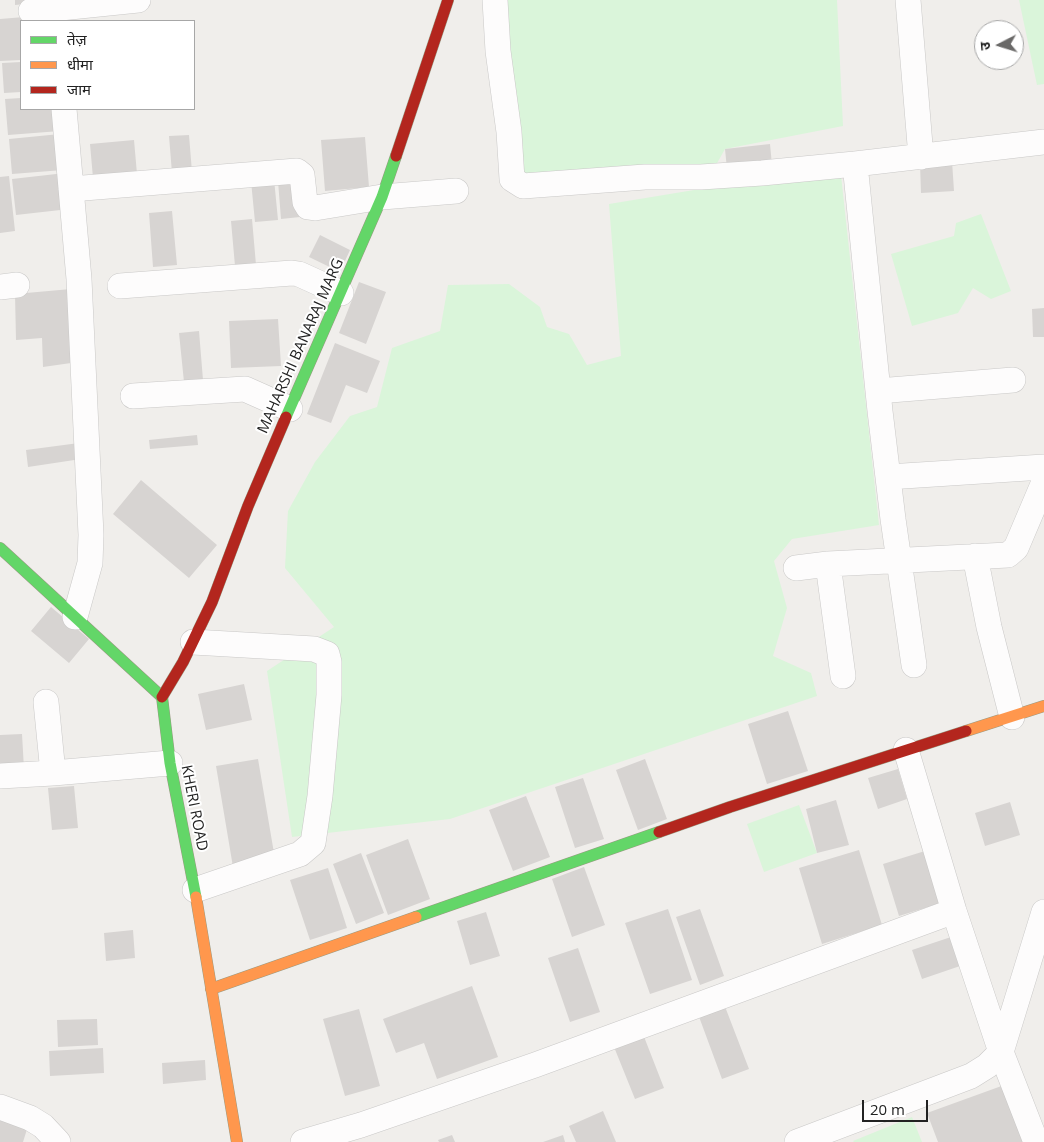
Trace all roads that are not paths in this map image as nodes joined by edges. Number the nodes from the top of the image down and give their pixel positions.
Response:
1 (138, 0) edge
2 (448, 0) edge
3 (495, 0) edge
4 (908, 0) edge
5 (47, 14) edge
6 (64, 110) edge
7 (1044, 142) edge
8 (921, 157) junction
9 (855, 164) junction
10 (71, 189) junction
11 (456, 191) dead end
12 (382, 197) junction
13 (120, 286) dead end
14 (340, 293) junction
15 (1013, 380) dead end
16 (878, 391) junction
17 (133, 396) dead end
18 (290, 409) junction
19 (1044, 467) edge
20 (888, 477) junction
21 (1044, 482) edge
22 (0, 548) edge
23 (975, 556) junction
24 (900, 560) junction
25 (828, 564) junction
26 (796, 568) dead end
27 (75, 617) junction
28 (193, 642) junction
29 (914, 664) dead end
30 (843, 676) dead end
31 (162, 697) junction
32 (46, 702) dead end
33 (1044, 706) edge
34 (1012, 717) junction
35 (906, 750) junction
36 (170, 763) junction
37 (53, 773) junction
38 (0, 776) edge
39 (195, 890) junction
40 (954, 911) junction
41 (1044, 912) edge
42 (212, 989) junction
43 (1001, 1052) junction
44 (0, 1107) edge
45 (58, 1142) edge
46 (237, 1142) edge
47 (303, 1142) edge
48 (797, 1142) edge
49 (1036, 1142) edge

1 - 5 street
2 - 12 street, MAHARSHI BANARAJ MARG
3 - 9 street
4 - 8 street
6 - 10 street
7 - 8 street
8 - 9 street
9 - 16 street
10 - 12 street
10 - 27 street
11 - 12 street
12 - 14 street, MAHARSHI BANARAJ MARG
13 - 14 street
14 - 18 street, MAHARSHI BANARAJ MARG
15 - 16 street
16 - 20 street
17 - 18 street
18 - 28 street, MAHARSHI BANARAJ MARG
19 - 20 street
20 - 24 street
21 - 23 street
22 - 27 street
23 - 24 street
23 - 34 street
24 - 25 street
24 - 29 street
25 - 26 street
25 - 30 street
27 - 31 street
28 - 31 street, MAHARSHI BANARAJ MARG
28 - 39 street
31 - 36 street, KHERI ROAD
32 - 37 street
33 - 34 street
34 - 35 street
35 - 40 street
35 - 42 street
36 - 37 street
36 - 39 street, KHERI ROAD
37 - 38 street
39 - 42 street, KHERI ROAD
40 - 43 street
40 - 47 street
41 - 43 street
42 - 46 street, KHERI ROAD
43 - 48 street
43 - 49 street
44 - 45 street

